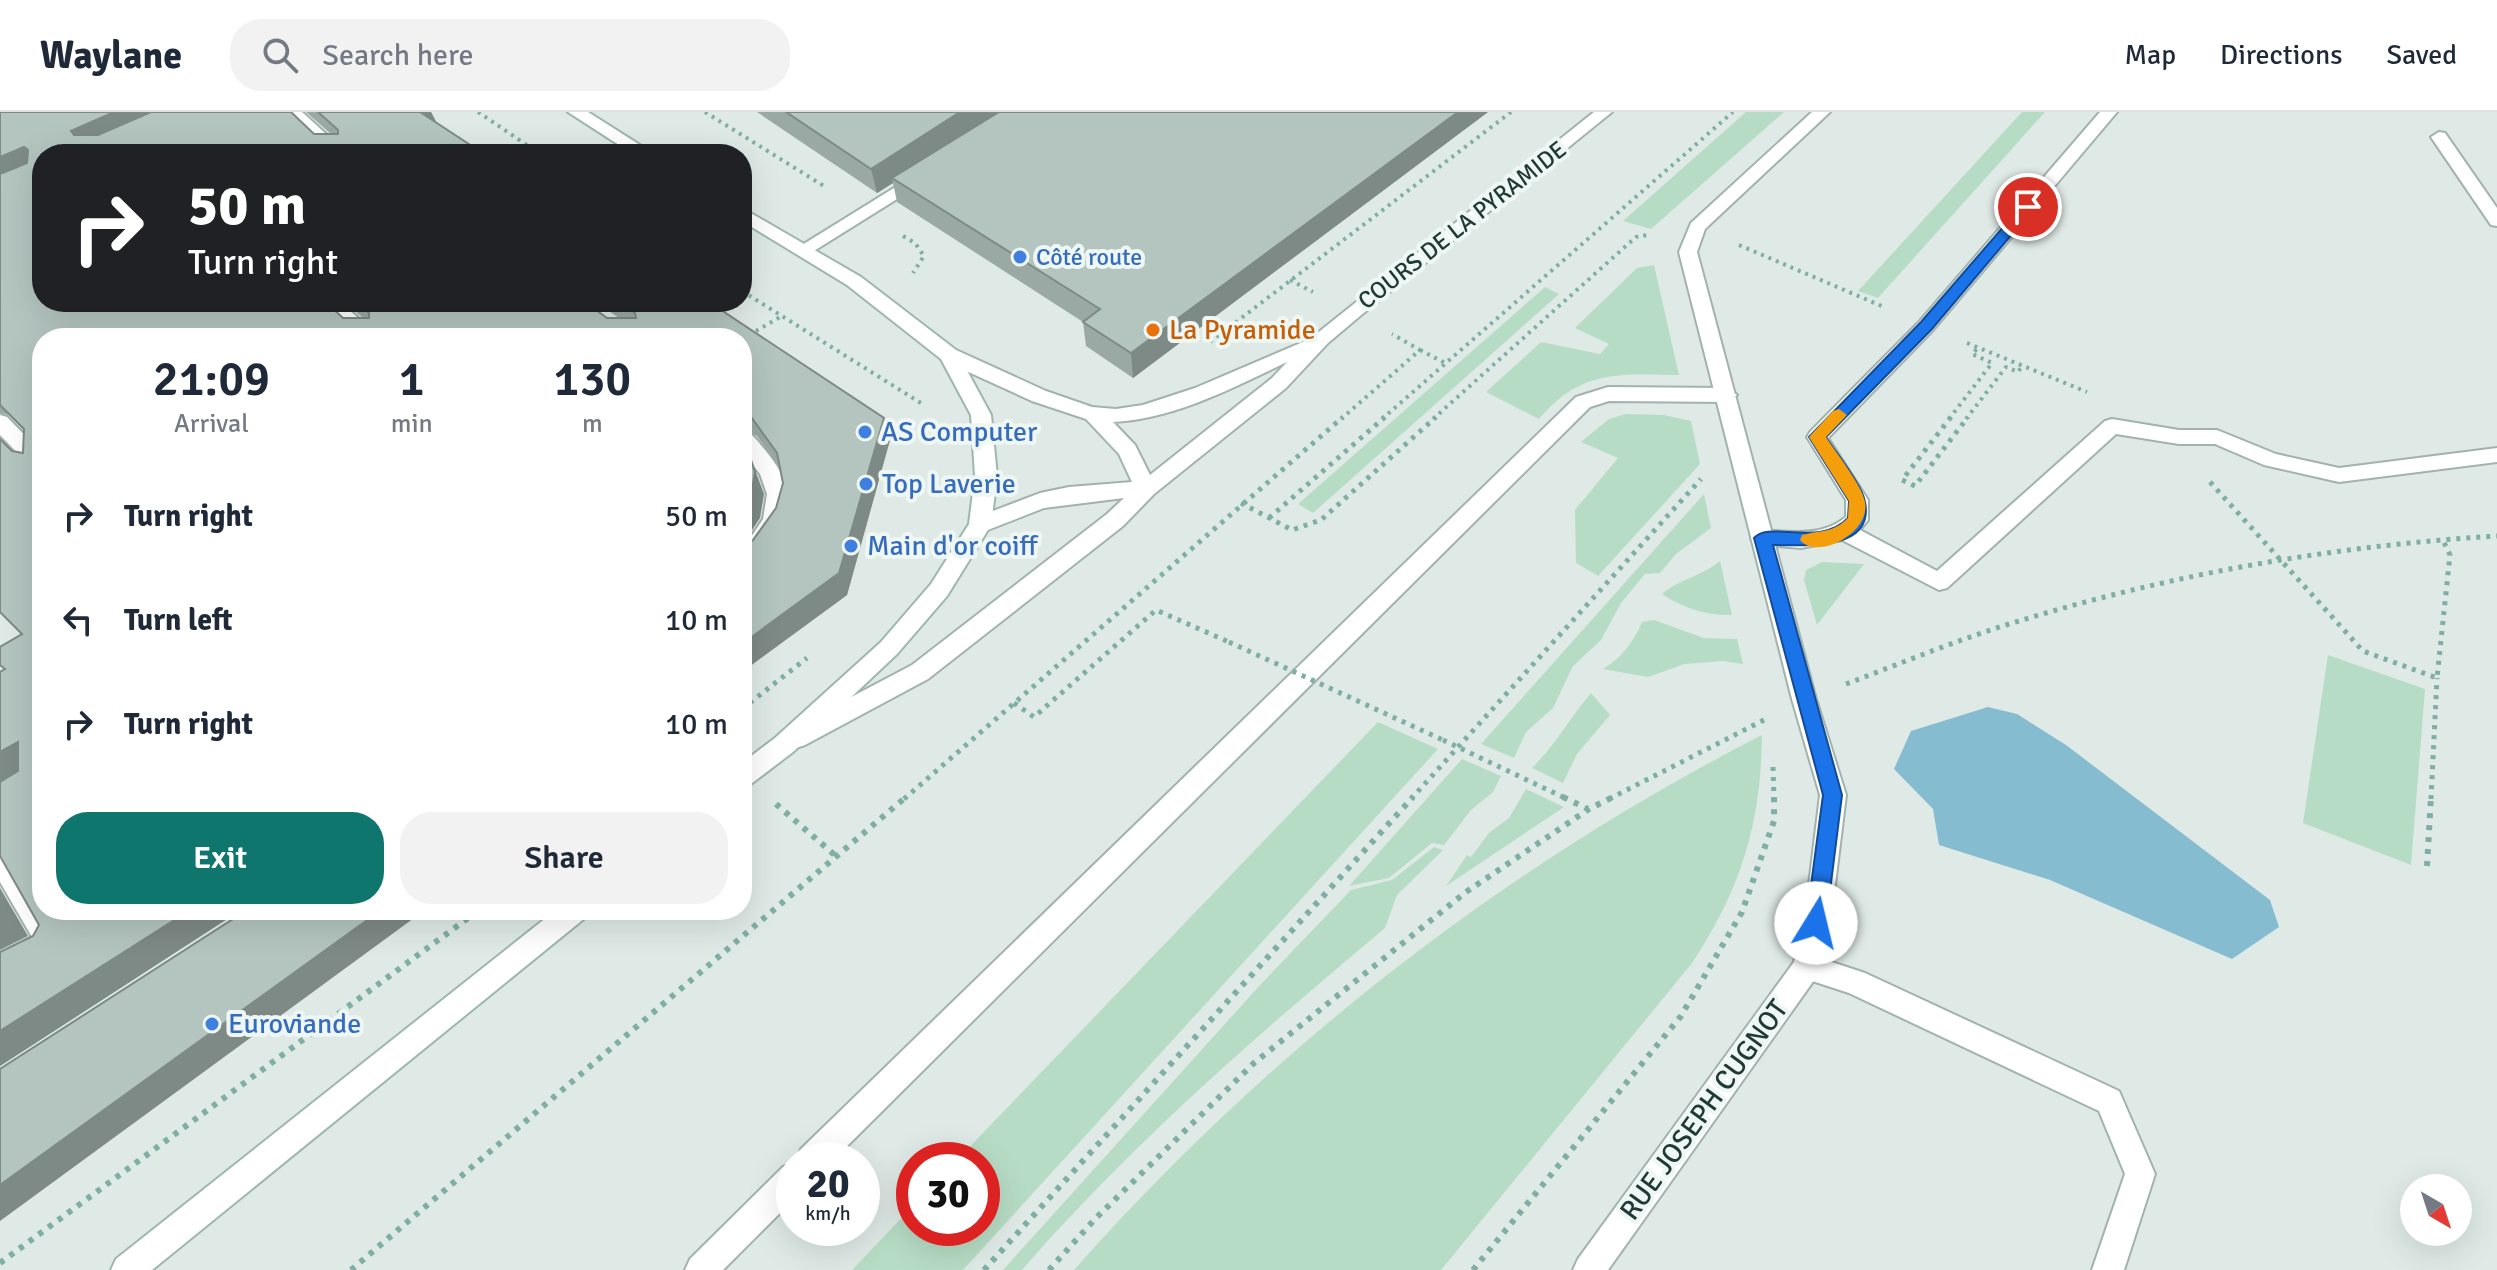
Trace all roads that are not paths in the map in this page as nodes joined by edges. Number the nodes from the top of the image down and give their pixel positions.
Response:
1 (292, 112) edge
2 (576, 112) edge
3 (1604, 112) edge
4 (1822, 112) edge
5 (2109, 112) edge
6 (2439, 137) dead end
7 (328, 144) edge
8 (629, 144) edge
9 (944, 161) edge
10 (752, 219) edge
11 (2497, 221) edge
12 (803, 250) junction
13 (340, 312) edge
14 (359, 328) edge
15 (1321, 339) junction
16 (949, 355) junction
17 (1727, 395) junction
18 (1093, 414) junction
19 (0, 422) edge
20 (752, 448) edge
21 (2497, 455) edge
22 (32, 456) edge
23 (1146, 489) junction
24 (980, 525) junction
25 (1845, 532) junction
26 (1762, 538) junction
27 (752, 555) edge
28 (784, 745) junction
29 (752, 769) edge
30 (0, 858) edge
31 (32, 913) edge
32 (36, 920) edge
33 (564, 920) edge
34 (0, 967) edge
35 (1807, 967) junction
36 (830, 1142) edge
37 (776, 1196) edge
38 (127, 1270) edge
39 (701, 1270) edge
40 (1589, 1270) edge
41 (2108, 1270) edge

1 - 7 street
2 - 8 street
3 - 15 street, COURS DE LA PYRAMIDE
4 - 17 street, RUE JOSEPH CUGNOT
5 - 25 street
6 - 11 street
9 - 12 street
10 - 12 street
12 - 16 street
13 - 14 street
15 - 18 street
15 - 23 street
16 - 18 street
16 - 24 street
17 - 26 street, RUE JOSEPH CUGNOT
17 - 36 street
18 - 23 street
19 - 22 street
20 - 27 street
21 - 25 street
23 - 24 street
23 - 28 street
24 - 28 street
25 - 26 street
26 - 35 street, RUE JOSEPH CUGNOT
28 - 29 street
30 - 31 street
32 - 34 street
33 - 38 street
35 - 40 street, RUE JOSEPH CUGNOT
35 - 41 street
37 - 39 street

